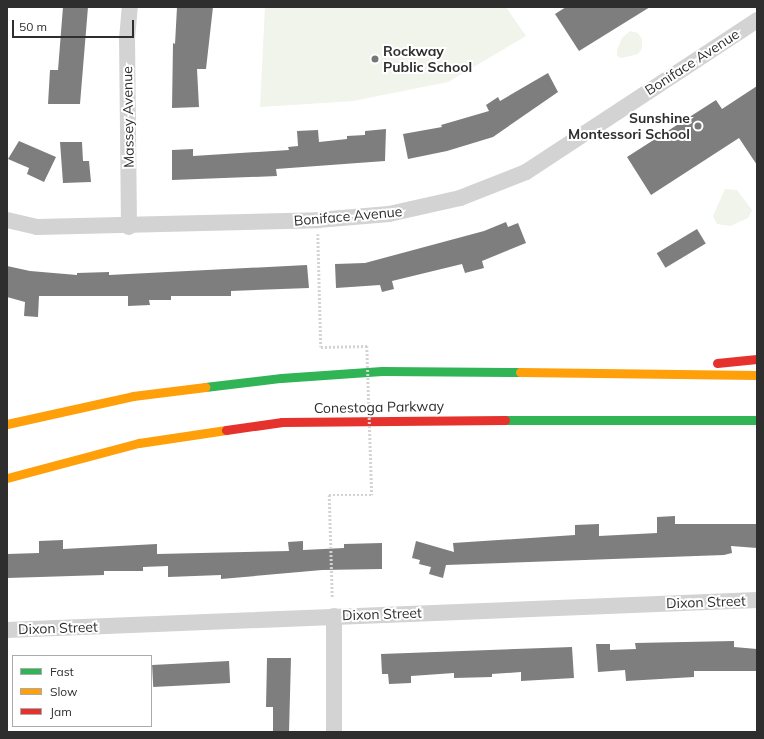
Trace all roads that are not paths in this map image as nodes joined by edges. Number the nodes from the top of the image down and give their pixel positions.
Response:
1 (130, 7) edge
2 (757, 20) edge
3 (7, 220) edge
4 (129, 227) junction
5 (757, 359) edge
6 (575, 374) junction
7 (757, 375) edge
8 (757, 420) edge
9 (7, 424) edge
10 (7, 478) edge
11 (757, 600) edge
12 (334, 616) junction
13 (7, 630) edge
14 (334, 732) edge

1 - 4 street, Massey Avenue
2 - 4 street, Boniface Avenue
3 - 4 street, Boniface Avenue
5 - 6 highway
6 - 7 highway
6 - 9 highway
8 - 10 highway, Conestoga Parkway
11 - 12 street, Dixon Street
12 - 13 street, Dixon Street
12 - 14 street

